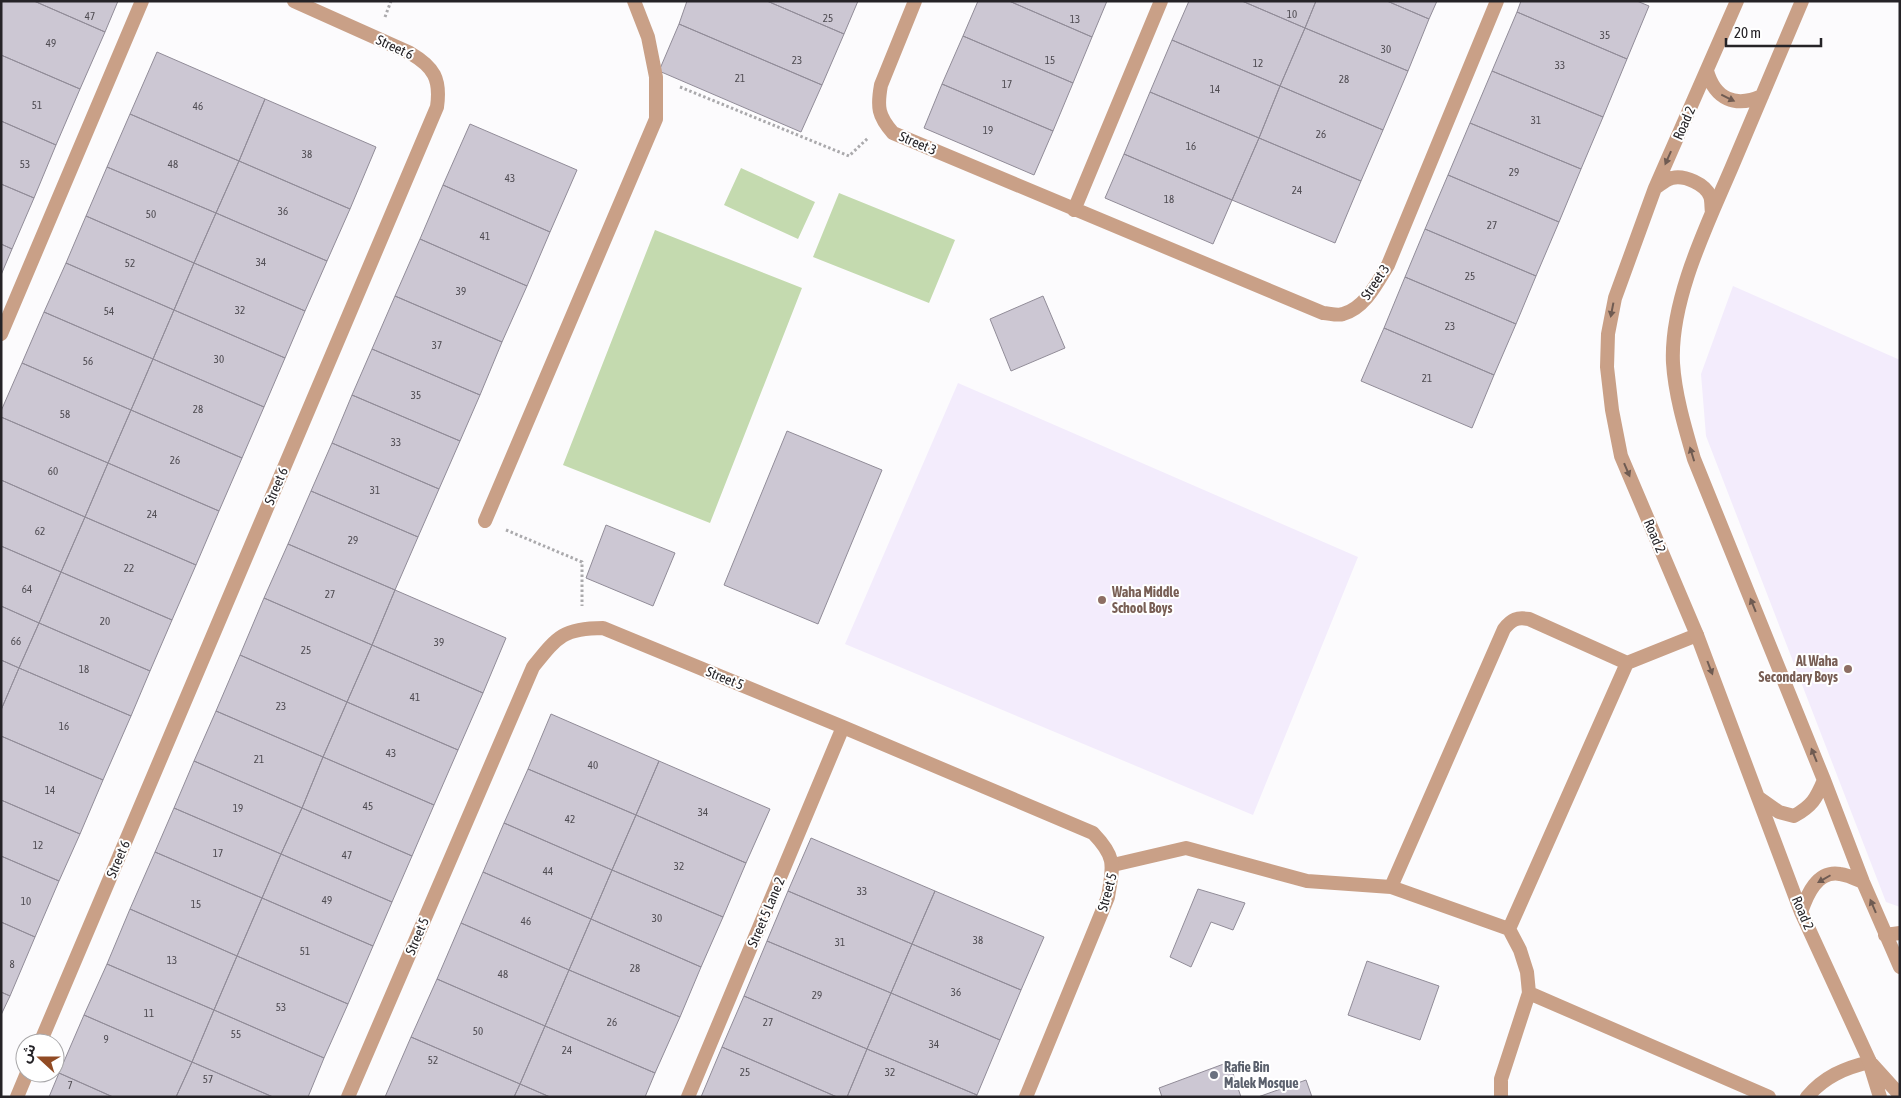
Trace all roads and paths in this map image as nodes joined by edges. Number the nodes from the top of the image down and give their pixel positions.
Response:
1 (142, 1) edge
2 (294, 1) edge
3 (634, 1) edge
4 (915, 1) edge
5 (1161, 1) edge
6 (1497, 1) edge
7 (1737, 1) edge
8 (1802, 1) edge
9 (1707, 71) junction
10 (656, 78) junction
11 (1762, 96) junction
12 (884, 122) junction
13 (1655, 188) junction
14 (1074, 210) junction
15 (1712, 213) junction
16 (1, 334) edge
17 (485, 521) joint
18 (582, 628) junction
19 (1697, 635) junction
20 (1627, 664) junction
21 (843, 726) junction
22 (1824, 780) junction
23 (1759, 798) junction
24 (1113, 865) junction
25 (1863, 882) junction
26 (1391, 887) junction
27 (1801, 912) junction
28 (1508, 929) junction
29 (1900, 933) edge
30 (1885, 935) junction
31 (1900, 967) edge
32 (1530, 994) junction
33 (44, 1033) edge
34 (1870, 1062) junction
35 (23, 1083) edge
36 (1900, 1095) edge
37 (17, 1097) edge
38 (348, 1097) edge
39 (688, 1097) edge
40 (1026, 1097) edge
41 (1501, 1097) edge
42 (1769, 1097) edge
43 (1807, 1097) edge
44 (1880, 1097) edge

1 - 16 street
2 - 33 street, Street 6
3 - 10 street
4 - 12 street, Street 3
5 - 14 street
6 - 14 street, Street 3
7 - 9 street, Road 2
8 - 11 street
9 -> 11 street
9 -> 13 street, Road 2
10 - 12 path
10 - 17 street
11 - 15 street
12 - 14 street, Street 3
13 - 15 street
13 -> 19 street, Road 2
22 -> 15 street
17 - 18 path
18 - 21 street, Street 5
18 - 38 street, Street 5
19 - 20 street
19 -> 23 street, Road 2
20 - 26 street
20 - 28 street
21 - 24 street, Street 5
21 - 39 street, Street 5 Lane 2
22 - 23 street
22 - 25 street
23 - 27 street, Road 2
24 - 26 street
24 - 40 street, Street 5
25 -> 27 street
30 -> 25 street
26 - 28 street
27 - 34 street, Road 2
28 - 32 street
29 - 30 street
30 - 31 street
32 - 41 street
32 - 42 street
34 - 36 street, Road 2
34 - 43 street
34 - 44 street, Road 2
35 - 37 street

